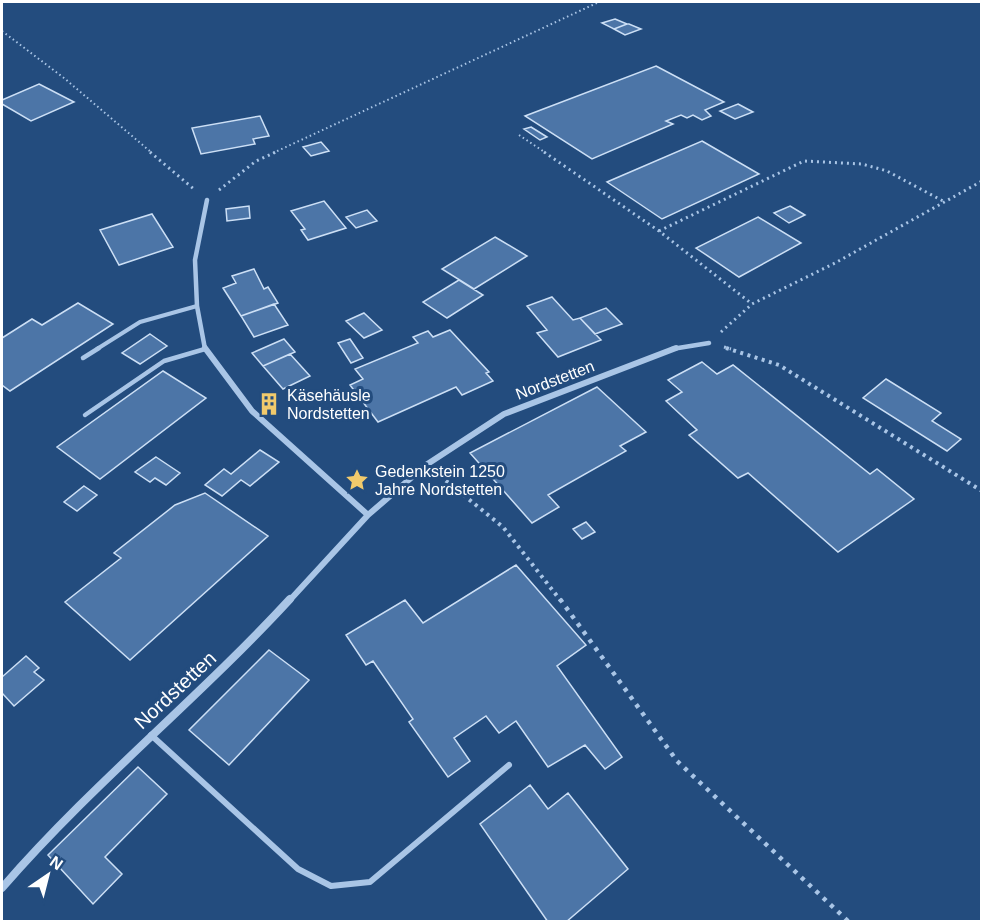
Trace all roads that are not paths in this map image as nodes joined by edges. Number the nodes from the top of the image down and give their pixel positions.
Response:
1 (207, 200) road end
2 (197, 306) junction
3 (710, 343) road end
4 (205, 349) junction
5 (83, 358) dead end
6 (85, 415) dead end
7 (368, 515) junction
8 (151, 735) junction
9 (509, 765) dead end
10 (2, 888) edge

1 - 2 street
2 - 4 street
2 - 5 lane
3 - 7 street, Nordstetten
4 - 6 lane
4 - 7 street
7 - 8 street, Nordstetten
8 - 9 lane
8 - 10 street, Nordstetten

